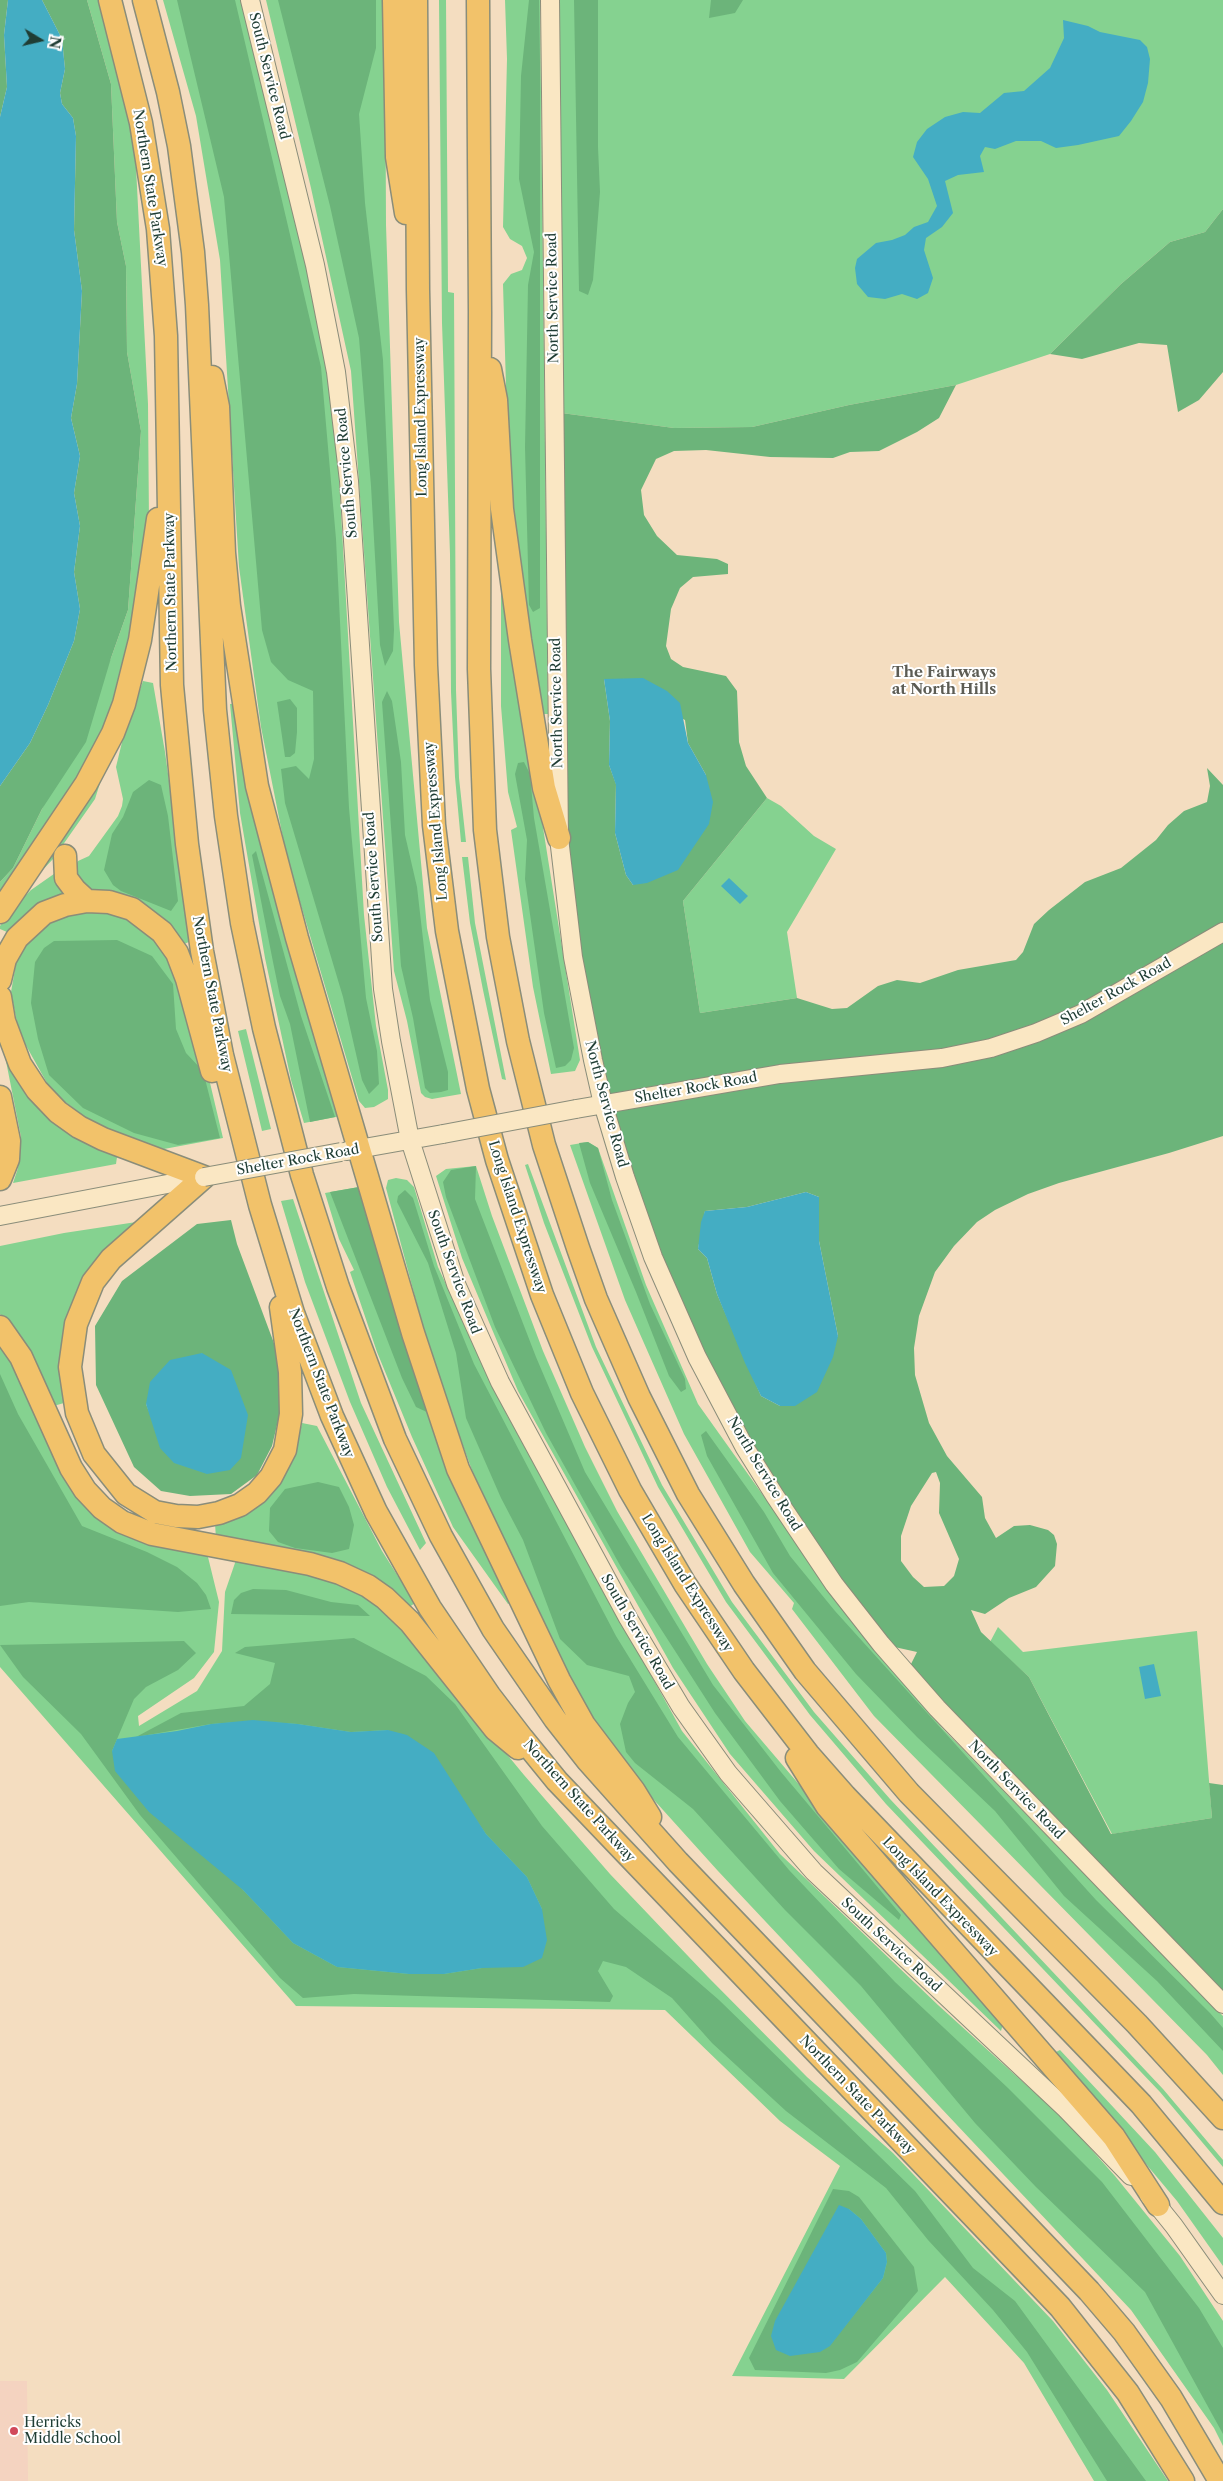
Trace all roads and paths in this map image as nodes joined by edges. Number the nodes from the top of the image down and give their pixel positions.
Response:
1 (110, 0) edge
2 (144, 0) edge
3 (250, 0) edge
4 (394, 0) edge
5 (416, 0) edge
6 (478, 0) edge
7 (550, 0) edge
8 (418, 290) junction
9 (197, 305) junction
10 (480, 312) junction
11 (168, 444) junction
12 (559, 838) junction
13 (65, 856) dead end
14 (87, 901) junction
15 (0, 912) edge
16 (1223, 932) edge
17 (0, 980) edge
18 (0, 997) edge
19 (0, 1097) edge
20 (603, 1104) junction
21 (240, 1131) junction
22 (410, 1140) junction
23 (350, 1151) junction
24 (204, 1177) junction
25 (0, 1179) edge
26 (0, 1216) edge
27 (275, 1259) junction
28 (0, 1327) edge
29 (744, 1672) junction
30 (557, 1780) junction
31 (678, 1862) junction
32 (1223, 2004) edge
33 (1223, 2118) edge
34 (1223, 2203) edge
35 (1158, 2205) junction
36 (1223, 2294) edge
37 (1184, 2481) edge
38 (1220, 2481) edge

1 - 11 highway, Northern State Parkway
2 - 9 highway
3 - 22 main road, South Service Road
4 - 8 highway
5 - 8 highway, Long Island Expressway
6 - 10 highway
7 - 12 main road, North Service Road
8 - 29 highway, Long Island Expressway
9 - 23 highway
9 - 31 highway
10 - 12 highway
10 - 33 highway
11 - 15 highway
11 - 21 highway, Northern State Parkway
12 - 20 main road, North Service Road
13 - 14 highway
14 - 17 highway
14 - 21 highway
16 - 20 main road, Shelter Rock Road
18 - 24 highway
19 - 25 highway
20 - 22 main road, Shelter Rock Road, bridge
20 - 32 main road, North Service Road
21 - 27 highway, Northern State Parkway
22 - 23 main road, Shelter Rock Road
22 - 35 main road, South Service Road
23 - 24 main road, Shelter Rock Road, bridge
23 - 31 highway
24 - 26 main road, Shelter Rock Road
24 - 27 highway
27 - 30 highway, Northern State Parkway
28 - 30 highway
29 - 34 highway, Long Island Expressway
29 - 35 highway
30 - 37 highway, Northern State Parkway
31 - 38 highway
35 - 36 main road, South Service Road

